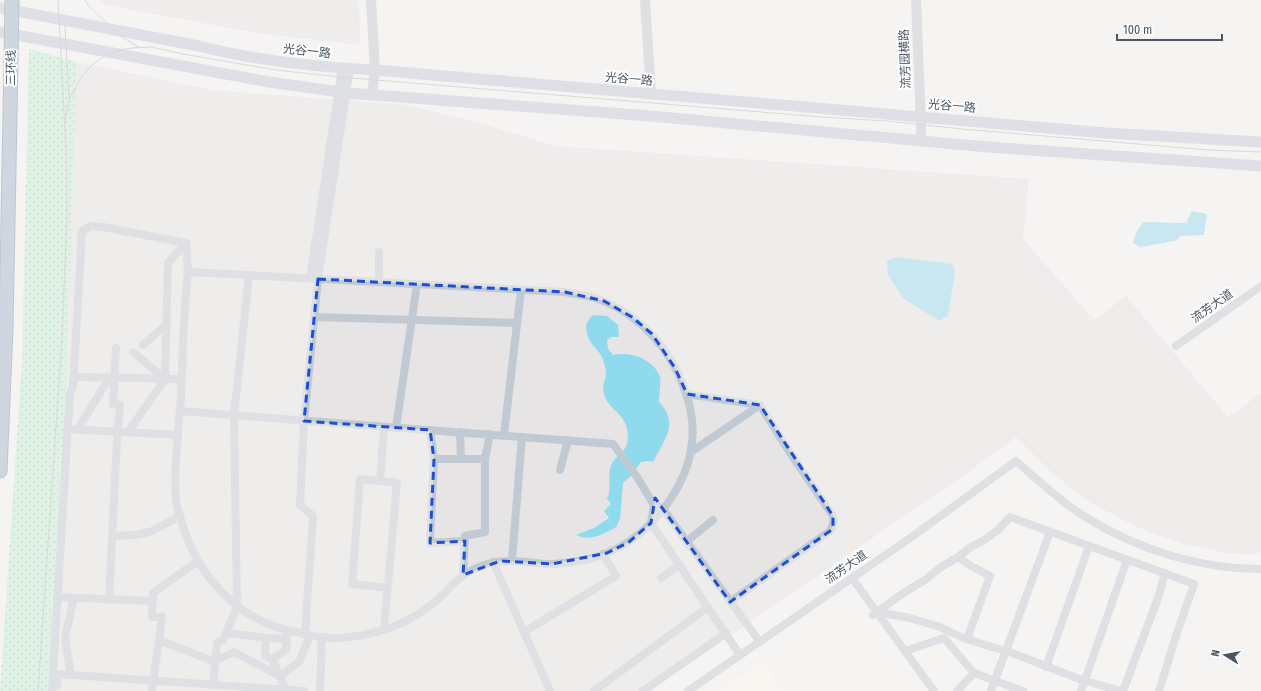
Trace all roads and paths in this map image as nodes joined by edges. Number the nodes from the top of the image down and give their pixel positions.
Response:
1 (12, 0) edge
2 (371, 0) edge
3 (645, 0) edge
4 (916, 0) edge
5 (0, 8) edge
6 (0, 32) edge
7 (346, 68) junction
8 (374, 70) junction
9 (342, 92) junction
10 (372, 94) junction
11 (650, 94) junction
12 (920, 117) junction
13 (921, 140) junction
14 (1261, 142) edge
15 (1261, 166) edge
16 (186, 243) junction
17 (379, 252) dead end
18 (188, 272) junction
19 (249, 275) junction
20 (314, 278) junction
21 (379, 282) junction
22 (417, 284) junction
23 (1261, 286) edge
24 (521, 290) junction
25 (314, 317) junction
26 (412, 320) junction
27 (517, 323) junction
28 (166, 325) junction
29 (143, 345) dead end
30 (1176, 346) dead end
31 (116, 348) dead end
32 (133, 352) dead end
33 (74, 377) junction
34 (112, 378) junction
35 (166, 379) junction
36 (181, 380) junction
37 (687, 394) junction
38 (760, 406) junction
39 (180, 411) junction
40 (234, 416) junction
41 (304, 421) junction
42 (384, 426) junction
43 (396, 428) junction
44 (68, 429) junction
45 (78, 429) junction
46 (430, 430) junction
47 (117, 432) junction
48 (128, 432) junction
49 (460, 432) junction
50 (490, 434) junction
51 (178, 435) junction
52 (504, 435) junction
53 (522, 437) junction
54 (568, 440) junction
55 (691, 452) junction
56 (434, 459) junction
57 (460, 459) junction
58 (485, 459) junction
59 (560, 470) dead end
60 (0, 471) edge
61 (380, 481) junction
62 (654, 505) junction
63 (663, 509) junction
64 (180, 516) junction
65 (713, 520) dead end
66 (651, 522) junction
67 (1050, 532) junction
68 (112, 536) junction
69 (465, 541) junction
70 (686, 542) junction
71 (1089, 546) junction
72 (603, 554) junction
73 (958, 557) junction
74 (512, 560) junction
75 (1127, 560) junction
76 (198, 561) junction
77 (493, 562) junction
78 (679, 565) junction
79 (1261, 569) edge
80 (1166, 573) junction
81 (463, 575) junction
82 (661, 578) dead end
83 (852, 578) junction
84 (387, 588) junction
85 (57, 597) junction
86 (74, 598) junction
87 (109, 600) junction
88 (152, 601) junction
89 (730, 602) junction
90 (237, 607) junction
91 (708, 607) junction
92 (875, 613) junction
93 (288, 630) junction
94 (384, 630) junction
95 (524, 632) junction
96 (226, 633) junction
97 (726, 633) junction
98 (307, 635) junction
99 (55, 638) junction
100 (65, 638) junction
101 (266, 638) junction
102 (322, 638) junction
103 (286, 639) junction
104 (967, 639) junction
105 (159, 640) junction
106 (760, 642) junction
107 (905, 651) junction
108 (1006, 652) junction
109 (740, 655) junction
110 (272, 659) junction
111 (215, 661) junction
112 (1046, 667) junction
113 (974, 673) junction
114 (71, 675) junction
115 (280, 676) junction
116 (153, 681) junction
117 (995, 681) junction
118 (1085, 681) junction
119 (213, 685) junction
120 (261, 690) edge
121 (286, 690) junction
122 (52, 691) edge
123 (57, 691) edge
124 (152, 691) edge
125 (304, 691) edge
126 (320, 691) edge
127 (550, 691) edge
128 (594, 691) edge
129 (643, 691) edge
130 (688, 691) edge
131 (934, 691) edge
132 (957, 691) edge
133 (991, 691) edge
134 (1023, 691) edge
135 (1081, 691) edge
136 (1122, 691) edge
137 (1159, 691) edge

1 - 60 highway, 三环线, bridge
2 - 8 street
3 - 11 street
4 - 12 street, 流芳园横路
5 - 7 main road, 光谷一路
6 - 9 main road
7 - 8 main road, 光谷一路
7 - 9 street
8 - 10 street
8 - 11 main road, 光谷一路
9 - 10 main road
9 - 20 street
10 - 13 main road
11 - 12 main road, 光谷一路
12 - 13 street, 流芳园横路
12 - 14 main road, 光谷一路
13 - 15 main road
16 - 18 street
16 - 28 street
16 - 33 street
17 - 21 street
18 - 19 street
18 - 36 street
19 - 20 street
19 - 40 street
20 - 21 street
20 - 25 street
21 - 22 street
22 - 24 street
22 - 26 street
23 - 30 street, 流芳大道
24 - 27 street
24 - 37 street
25 - 26 street
25 - 41 street
26 - 27 street
26 - 43 street
27 - 52 street
28 - 29 street
28 - 35 street
31 - 34 street
32 - 35 street
33 - 34 street
33 - 44 street
34 - 35 street
34 - 45 street
34 - 47 street
35 - 36 street
35 - 48 street
36 - 39 street
37 - 38 street
37 - 55 street
38 - 55 street
38 - 89 street
39 - 40 street
39 - 51 street
40 - 41 street
40 - 90 street
41 - 42 street
41 - 98 street
42 - 43 street
42 - 61 street
43 - 46 street
44 - 45 street
44 - 85 street
45 - 47 street
46 - 49 street
46 - 56 street
47 - 48 street
47 - 68 street
48 - 51 street
49 - 50 street
49 - 57 street
50 - 52 street
50 - 58 street
51 - 64 street
52 - 53 street
53 - 54 street
53 - 74 street
54 - 59 street
54 - 62 street
55 - 63 street
56 - 57 street
56 - 69 street
57 - 58 street
58 - 69 street
61 - 84 street
61 - 84 street
62 - 63 street
62 - 66 street
63 - 66 street
63 - 70 street
64 - 68 street
64 - 76 street
65 - 70 street
66 - 72 street
66 - 78 street
67 - 71 street
67 - 73 street
67 - 108 street
68 - 87 street
69 - 81 street
70 - 89 street
71 - 75 street
71 - 112 street
72 - 74 street
72 - 95 street
73 - 92 street
73 - 104 street
74 - 77 street
75 - 80 street
75 - 118 street
76 - 88 street
76 - 90 street
77 - 81 street
77 - 95 street
78 - 82 street
78 - 91 street
79 - 83 street, 流芳大道
80 - 136 street
80 - 137 street
81 - 94 street
83 - 92 street
83 - 106 street, 流芳大道
84 - 94 street
85 - 86 street
85 - 99 street
86 - 87 street
86 - 100 street
87 - 88 street
88 - 105 street
89 - 106 street
90 - 93 street
90 - 96 street
91 - 97 street
91 - 128 street
92 - 104 street
92 - 107 street
93 - 98 street
93 - 103 street
94 - 102 street
95 - 127 street
96 - 101 street
96 - 111 street
97 - 109 street
97 - 129 street
98 - 102 street
98 - 115 street
99 - 100 street
99 - 122 street
100 - 114 street
101 - 103 street
101 - 110 street
102 - 126 street
103 - 110 street
104 - 108 street
105 - 111 street
105 - 116 street
106 - 109 street, 流芳大道
107 - 113 street
107 - 131 street
108 - 112 street
108 - 117 street
109 - 130 street, 流芳大道
110 - 115 street
111 - 115 street
111 - 119 street
112 - 118 street
113 - 117 street
113 - 132 street
114 - 116 street
114 - 123 street
115 - 121 street
116 - 119 street
116 - 124 street
117 - 133 street
117 - 134 street
118 - 135 street
118 - 136 street
119 - 120 street
120 - 121 street
121 - 125 street

